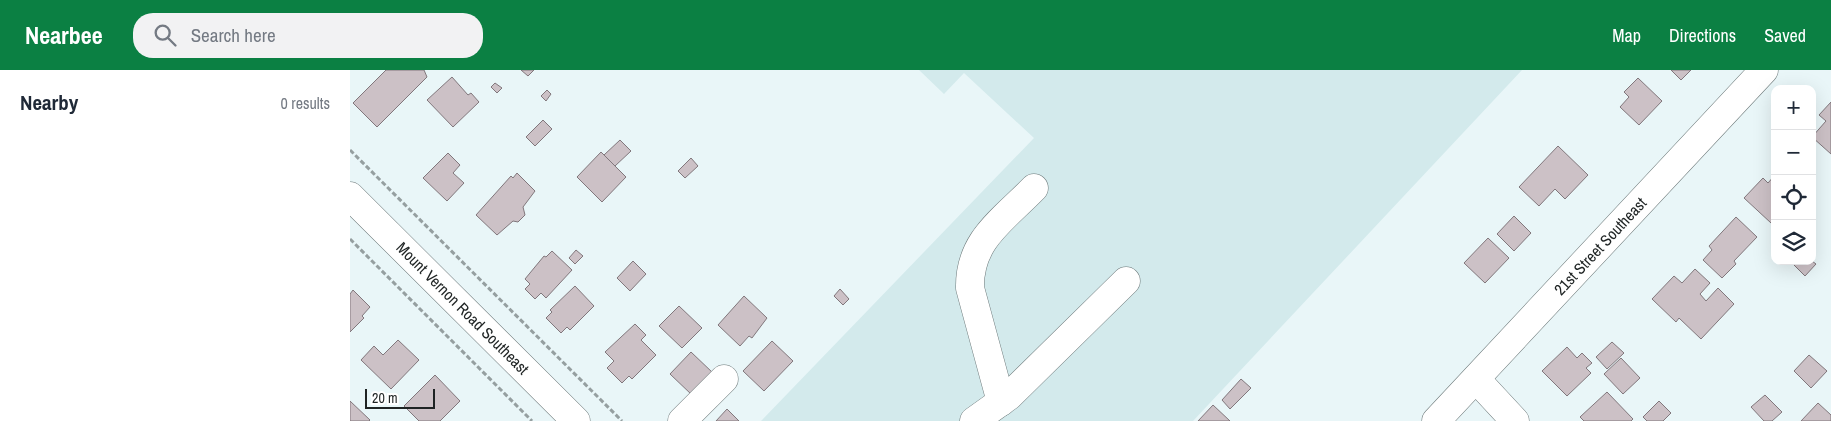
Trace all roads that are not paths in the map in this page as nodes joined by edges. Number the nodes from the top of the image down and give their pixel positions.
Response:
1 (1764, 70) edge
2 (1034, 188) dead end
3 (350, 196) edge
4 (1126, 281) dead end
5 (724, 379) dead end
6 (1476, 379) junction
7 (1001, 402) junction
8 (576, 421) edge
9 (682, 421) edge
10 (974, 421) edge
11 (1436, 421) edge
12 (1515, 421) edge

1 - 6 street, 21st Street Southeast
2 - 7 street
3 - 8 street, Mount Vernon Road Southeast
4 - 7 street
5 - 9 street
6 - 11 street, 21st Street Southeast
6 - 12 street
7 - 10 street

